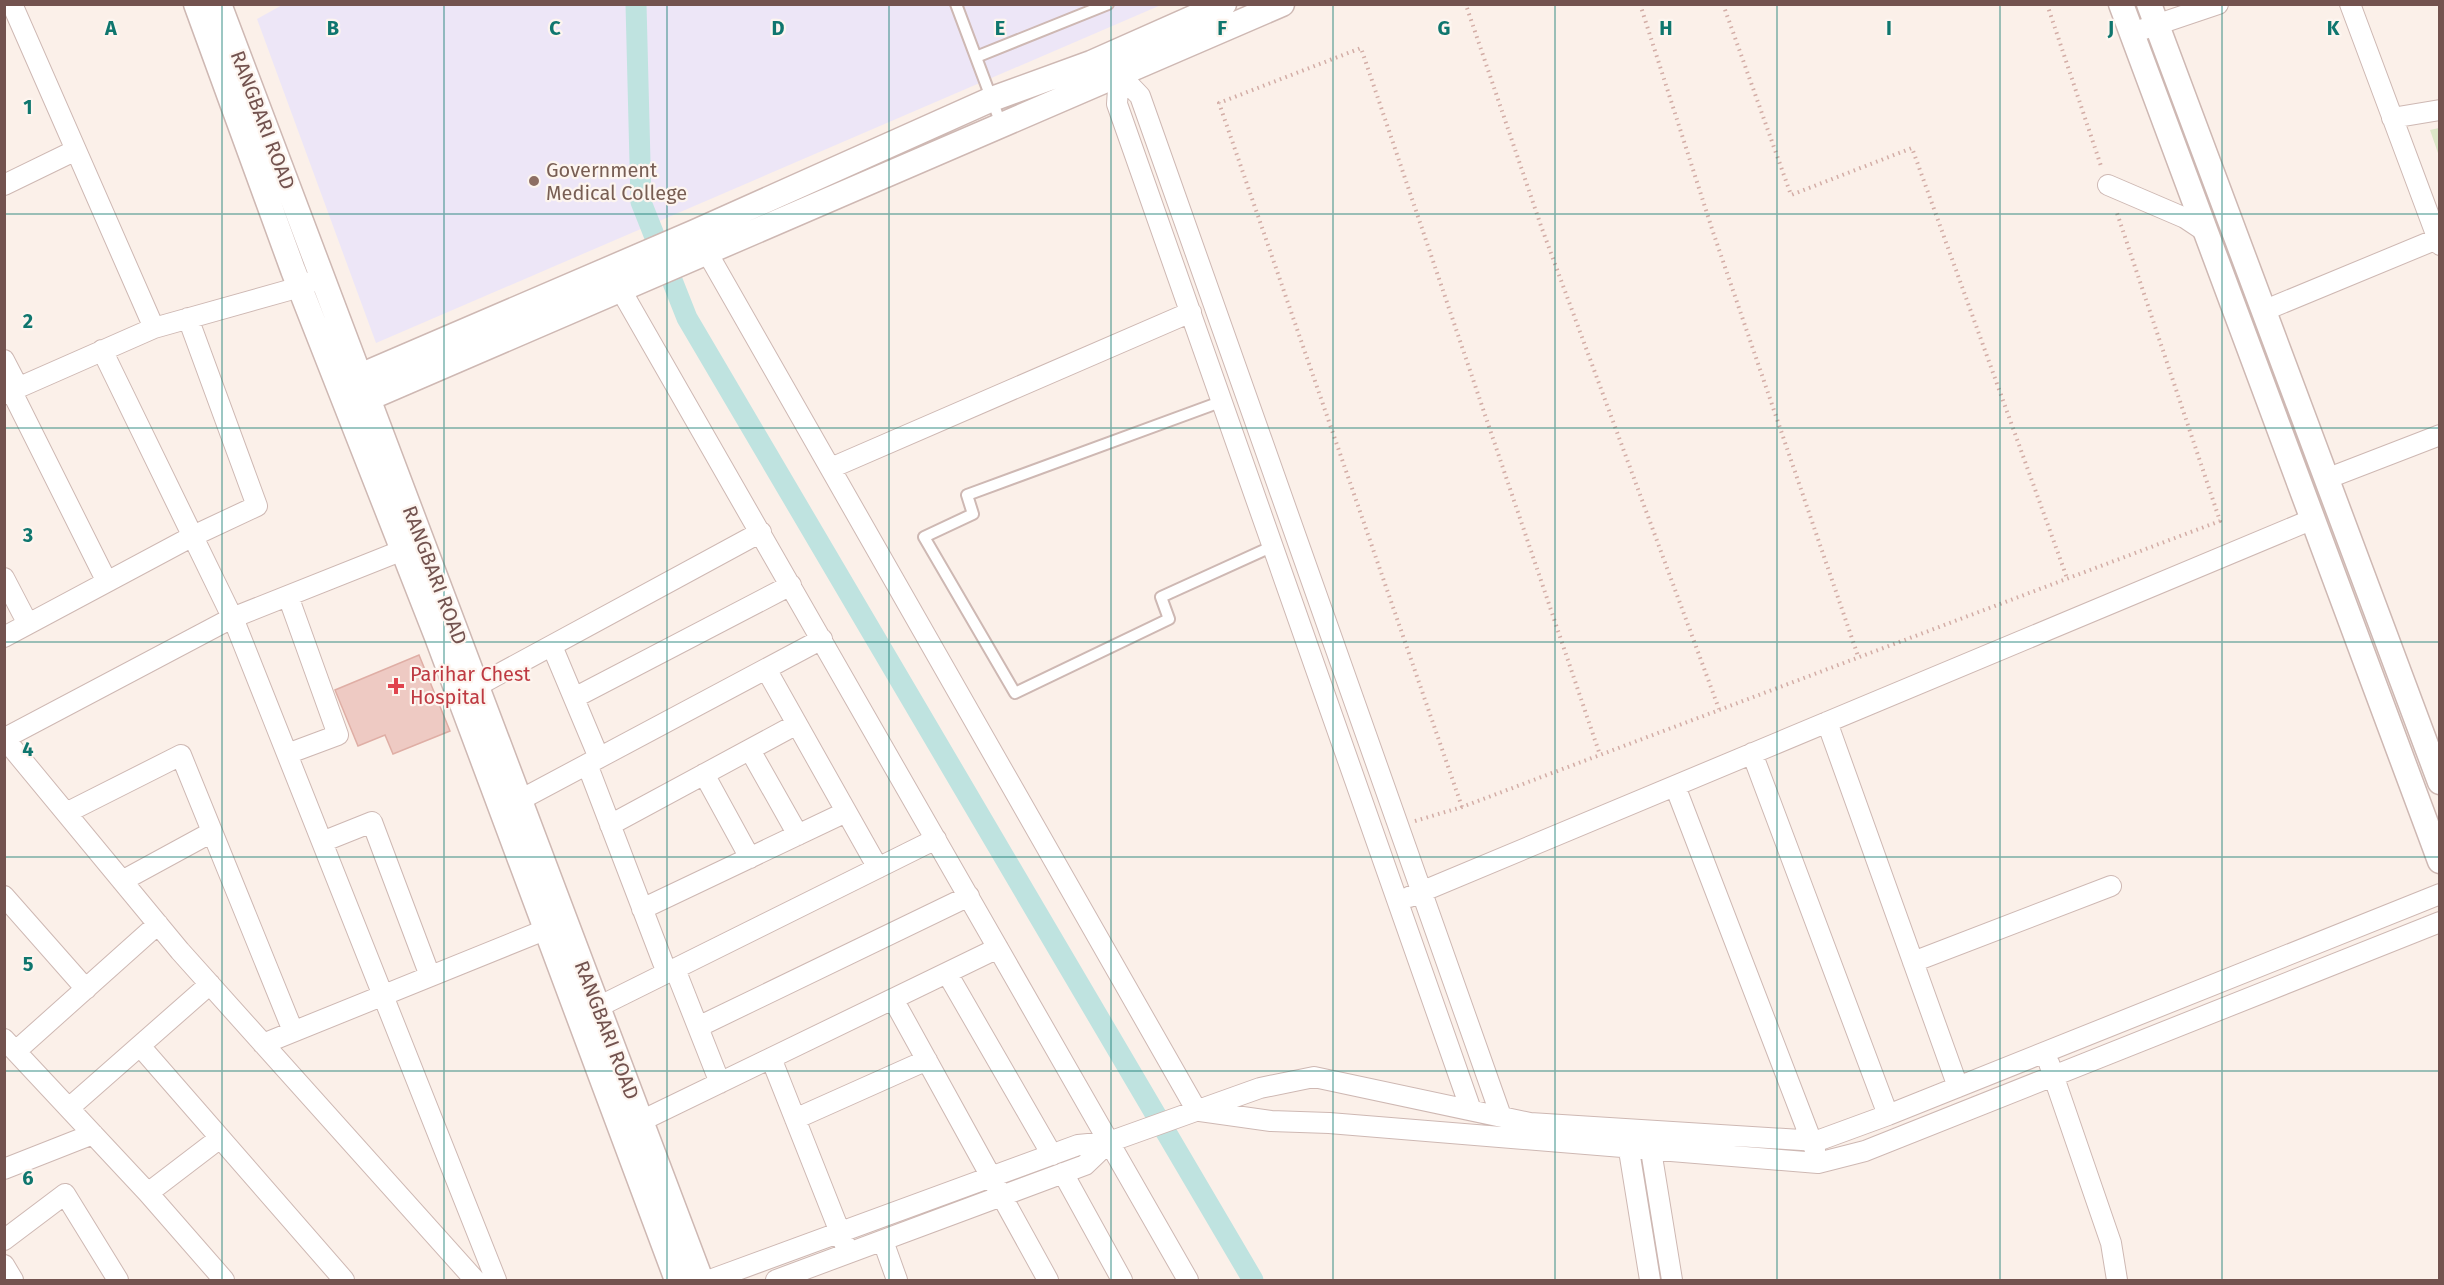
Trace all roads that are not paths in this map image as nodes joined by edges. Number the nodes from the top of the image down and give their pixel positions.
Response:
1 (12, 4) edge
2 (196, 4) edge
3 (219, 4) edge
4 (956, 4) edge
5 (1108, 4) edge
6 (1224, 4) edge
7 (1282, 4) edge
8 (2121, 4) edge
9 (2218, 4) edge
10 (2350, 4) edge
11 (2153, 15) edge
12 (2132, 33) junction
13 (976, 57) junction
14 (1119, 74) junction
15 (992, 99) junction
16 (2439, 110) edge
17 (2392, 118) junction
18 (1001, 124) junction
19 (76, 150) junction
20 (4, 185) edge
21 (2108, 185) road end
22 (2206, 232) junction
23 (2438, 242) edge
24 (693, 245) junction
25 (621, 276) junction
26 (311, 282) junction
27 (2263, 311) junction
28 (1191, 312) junction
29 (188, 318) junction
30 (154, 328) junction
31 (102, 350) junction
32 (4, 360) edge
33 (11, 390) edge
34 (353, 391) junction
35 (1223, 401) junction
36 (2439, 435) edge
37 (831, 468) junction
38 (2326, 479) junction
39 (1284, 501) junction
40 (1260, 508) junction
41 (2313, 519) junction
42 (761, 532) junction
43 (193, 536) junction
44 (1274, 546) junction
45 (403, 550) junction
46 (4, 578) edge
47 (108, 582) junction
48 (791, 585) junction
49 (288, 596) junction
50 (232, 618) junction
51 (28, 624) junction
52 (4, 637) edge
53 (822, 639) junction
54 (552, 646) junction
55 (766, 669) junction
56 (477, 686) junction
57 (574, 698) junction
58 (1827, 722) junction
59 (797, 724) junction
60 (5, 738) edge
61 (750, 750) junction
62 (1752, 753) junction
63 (287, 754) junction
64 (593, 761) junction
65 (704, 774) junction
66 (2439, 782) edge
67 (1675, 786) junction
68 (520, 800) junction
69 (846, 812) junction
70 (66, 813) junction
71 (610, 825) junction
72 (212, 832) junction
73 (798, 835) junction
74 (936, 839) junction
75 (322, 842) junction
76 (2439, 857) edge
77 (750, 858) junction
78 (878, 868) junction
79 (122, 881) junction
80 (2111, 886) dead end
81 (1422, 892) junction
82 (2439, 894) edge
83 (4, 896) edge
84 (969, 897) junction
85 (1398, 902) junction
86 (642, 909) junction
87 (2439, 922) edge
88 (158, 924) junction
89 (556, 925) junction
90 (998, 948) junction
91 (1913, 962) junction
92 (671, 971) junction
93 (947, 973) junction
94 (430, 976) junction
95 (210, 984) junction
96 (86, 989) junction
97 (383, 995) junction
98 (893, 999) junction
99 (598, 1007) junction
100 (698, 1027) junction
101 (293, 1031) junction
102 (263, 1044) junction
103 (10, 1045) edge
104 (140, 1046) junction
105 (2044, 1053) junction
106 (771, 1058) junction
107 (927, 1060) junction
108 (2055, 1075) junction
109 (720, 1083) junction
110 (1958, 1087) junction
111 (69, 1108) junction
112 (1471, 1110) junction
113 (1190, 1113) junction
114 (1888, 1115) junction
115 (1501, 1116) junction
116 (795, 1119) junction
117 (641, 1121) junction
118 (1625, 1129) junction
119 (1648, 1130) junction
120 (93, 1134) junction
121 (220, 1138) junction
122 (1119, 1139) junction
123 (1812, 1140) junction
124 (1628, 1149) junction
125 (1651, 1151) junction
126 (1052, 1155) junction
127 (1818, 1163) junction
128 (4, 1169) edge
129 (1063, 1173) junction
130 (992, 1177) junction
131 (148, 1193) junction
132 (1003, 1196) junction
133 (840, 1233) junction
134 (4, 1240) edge
135 (883, 1241) junction
136 (849, 1253) junction
137 (4, 1265) edge
138 (806, 1275) edge
139 (13, 1281) edge
140 (118, 1281) edge
141 (224, 1281) edge
142 (344, 1281) edge
143 (475, 1281) edge
144 (496, 1281) edge
145 (677, 1281) edge
146 (701, 1281) edge
147 (710, 1281) edge
148 (776, 1281) edge
149 (897, 1281) edge
150 (1048, 1281) edge
151 (1122, 1281) edge
152 (1188, 1281) edge
153 (1650, 1281) edge
154 (1672, 1281) edge
155 (2117, 1281) edge

1 - 19 street
2 - 26 street, RANGBARI ROAD
3 - 26 street, RANGBARI ROAD
4 - 13 lane
5 - 13 lane
6 - 15 street
7 - 14 street
8 - 12 street
9 - 11 street
10 - 17 street
11 - 12 street
11 - 27 street
12 - 22 street
13 - 15 lane
14 - 18 street
14 - 28 street
14 - 39 street
15 - 18 lane
15 - 24 street
16 - 17 street
17 - 23 street
18 - 24 street
19 - 20 street
19 - 30 street
21 - 22 street
22 - 41 street
23 - 27 street
24 - 25 street
24 - 37 street
25 - 34 street
25 - 42 street
26 - 29 street
26 - 34 street, RANGBARI ROAD
27 - 38 street
28 - 35 street
28 - 37 street
29 - 30 street
29 - 43 street
30 - 31 street
31 - 33 street
31 - 43 street
32 - 33 street
33 - 47 street
34 - 45 street, RANGBARI ROAD
34 - 56 street, RANGBARI ROAD
35 - 40 street
35 - 44 lane
36 - 38 street
37 - 113 street
38 - 66 street
39 - 40 street
39 - 81 street
40 - 44 street
41 - 58 street
41 - 76 street
42 - 48 street
42 - 54 street
43 - 47 street
43 - 50 street
44 - 85 street
45 - 49 street
45 - 89 street, RANGBARI ROAD
46 - 51 street
47 - 51 street
48 - 53 street
48 - 57 street
49 - 50 street
49 - 63 street
50 - 60 street
50 - 63 street
51 - 52 street
53 - 55 street
53 - 74 street
54 - 56 street
54 - 57 street
55 - 59 street
55 - 64 street
56 - 68 street, RANGBARI ROAD
57 - 64 street
58 - 62 street
58 - 91 street
59 - 61 street
59 - 69 street
60 - 70 street
61 - 65 street
61 - 73 street
62 - 67 street
62 - 114 street
63 - 75 street
64 - 68 street
64 - 71 street
65 - 71 street
65 - 77 street
67 - 81 street
67 - 123 street
68 - 89 street, RANGBARI ROAD
69 - 73 street
69 - 78 street
70 - 72 street
70 - 79 street
71 - 86 street
72 - 79 street
72 - 101 street
73 - 77 street
74 - 78 street
74 - 84 street
75 - 94 street
75 - 97 street
77 - 86 street
78 - 92 street
79 - 88 street
80 - 91 street
81 - 85 street
81 - 115 street
82 - 105 street
83 - 96 street
84 - 90 street
84 - 100 street
85 - 112 street
86 - 92 street
87 - 108 street
88 - 95 street
88 - 96 street
89 - 94 street
89 - 99 street, RANGBARI ROAD
89 - 145 street, RANGBARI ROAD
90 - 93 street
90 - 122 street
91 - 110 street
92 - 99 street
92 - 100 street
93 - 98 street
93 - 126 street
94 - 97 street
95 - 102 street
95 - 104 street
96 - 103 street
97 - 101 street
97 - 144 street
98 - 106 street
98 - 107 street
99 - 117 street, RANGBARI ROAD
100 - 109 street
101 - 102 street
102 - 143 street
103 - 111 street
104 - 111 street
104 - 121 street
105 - 108 street
105 - 110 street
106 - 109 street
106 - 116 street
107 - 116 street
107 - 130 street
108 - 127 street
108 - 155 street
109 - 117 street
110 - 114 street
111 - 120 street
112 - 113 street
112 - 115 street
113 - 122 street
113 - 124 street
114 - 123 street
115 - 118 street
116 - 133 street
117 - 146 street, RANGBARI ROAD
118 - 119 street
118 - 124 street
119 - 123 street
119 - 125 street
120 - 128 street
120 - 131 street
121 - 131 street
121 - 142 street
122 - 126 street
122 - 129 street
122 - 152 street
123 - 127 street
124 - 125 street
124 - 153 street
125 - 127 street
125 - 154 street
126 - 130 street
129 - 132 street
129 - 151 street
130 - 132 street
130 - 133 street
131 - 141 street
132 - 135 street
132 - 150 street
133 - 136 street
133 - 147 street
134 - 140 street
135 - 136 street
135 - 149 street
136 - 138 street
137 - 139 street
138 - 148 street

